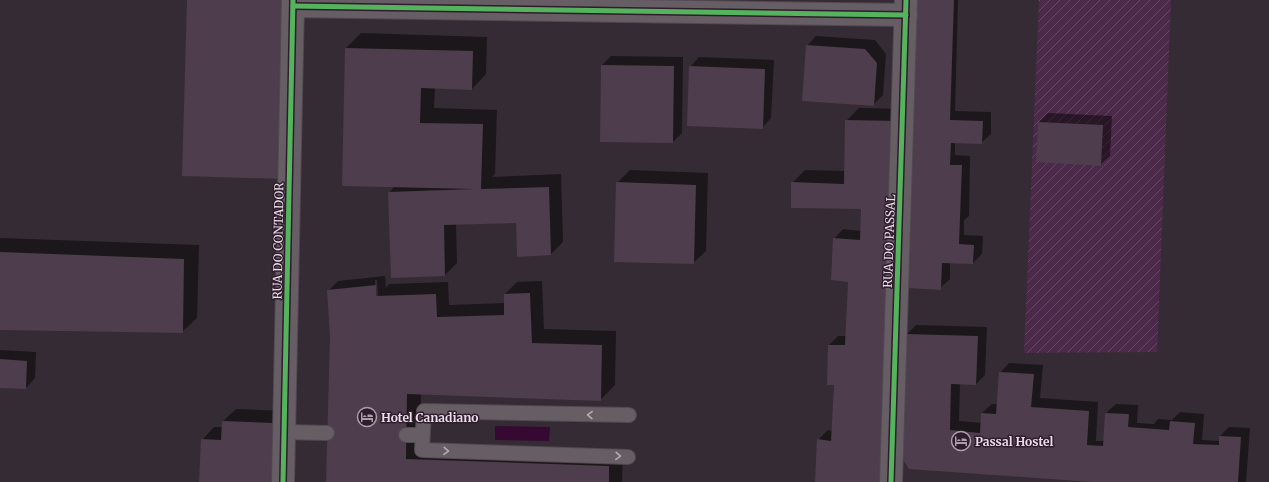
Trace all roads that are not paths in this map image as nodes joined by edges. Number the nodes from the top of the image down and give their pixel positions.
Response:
1 (293, 3) edge
2 (906, 7) edge
3 (629, 415) dead end
4 (284, 432) junction
5 (327, 433) dead end
6 (406, 435) dead end
7 (422, 435) junction
8 (628, 456) dead end
9 (282, 482) edge
10 (896, 482) edge

1 - 2 street
1 - 4 street, RUA DO CONTADOR
2 - 10 street, RUA DO PASSAL
3 -> 7 lane
4 - 5 lane
4 - 9 street, RUA DO CONTADOR
6 - 7 lane
7 -> 8 lane

